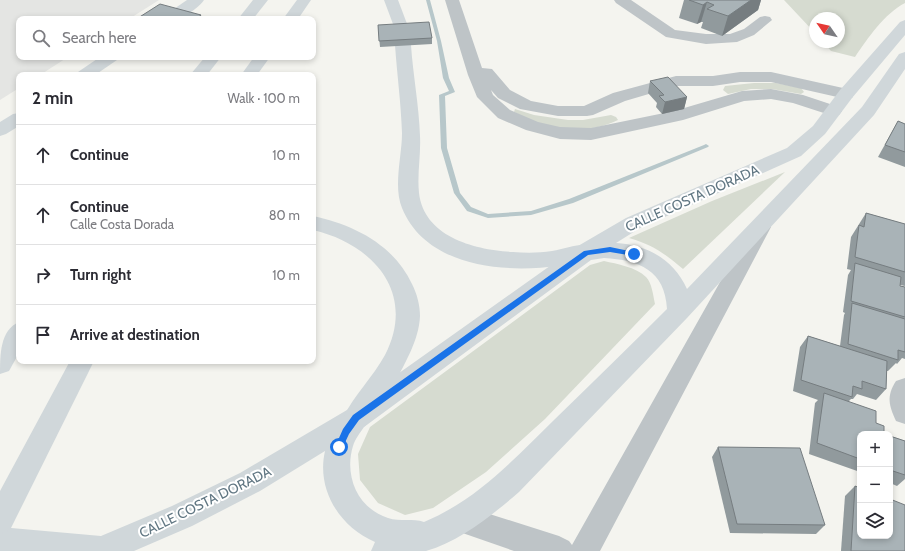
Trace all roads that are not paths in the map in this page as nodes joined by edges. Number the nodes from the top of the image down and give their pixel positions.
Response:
1 (197, 0) edge
2 (261, 0) edge
3 (304, 0) edge
4 (391, 0) edge
5 (452, 0) edge
6 (466, 0) edge
7 (621, 0) edge
8 (176, 14) edge
9 (248, 16) edge
10 (292, 16) edge
11 (765, 20) dead end
12 (905, 24) edge
13 (905, 57) edge
14 (106, 60) edge
15 (210, 60) edge
16 (260, 60) edge
17 (88, 72) edge
18 (200, 72) edge
19 (251, 72) edge
20 (718, 81) junction
21 (671, 95) edge
22 (654, 99) edge
23 (839, 102) junction
24 (587, 110) junction
25 (16, 120) edge
26 (0, 130) edge
27 (316, 224) edge
28 (762, 225) junction
29 (586, 252) junction
30 (679, 312) junction
31 (16, 337) edge
32 (0, 364) edge
33 (80, 364) edge
34 (905, 389) edge
35 (905, 413) edge
36 (356, 418) junction
37 (0, 520) edge
38 (450, 524) junction
39 (0, 542) edge
40 (104, 551) edge
41 (386, 551) edge
42 (559, 551) edge
43 (584, 551) edge

1 - 8 main road
2 - 9 main road
3 - 10 main road
4 - 29 main road
5 - 23 street
6 - 24 street
7 - 11 street
12 - 23 main road, CALLE COSTA DORADA
13 - 28 main road
14 - 17 main road
15 - 18 main road
16 - 19 main road
20 - 21 street
20 - 23 street
20 - 24 street
22 - 24 street
23 - 29 main road, CALLE COSTA DORADA
25 - 26 main road
27 - 36 main road
28 - 30 main road
28 - 43 street
29 - 30 main road
29 - 36 main road, CALLE COSTA DORADA
30 - 38 main road
31 - 32 main road
33 - 37 main road
34 - 35 street
36 - 38 main road
36 - 40 main road, CALLE COSTA DORADA
38 - 41 main road
38 - 42 street
39 - 40 main road, CALLE COSTA DORADA

